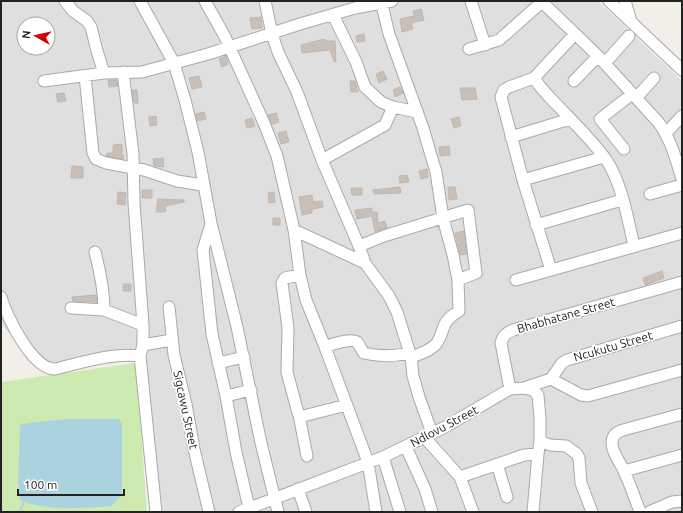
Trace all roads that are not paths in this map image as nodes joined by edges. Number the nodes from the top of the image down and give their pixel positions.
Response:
1 (65, 1) edge
2 (140, 1) edge
3 (205, 1) edge
4 (265, 1) edge
5 (471, 1) edge
6 (542, 1) edge
7 (609, 1) edge
8 (625, 1) edge
9 (385, 2) edge
10 (333, 15) junction
11 (631, 21) junction
12 (272, 34) junction
13 (575, 34) junction
14 (629, 36) dead end
15 (485, 45) junction
16 (228, 47) junction
17 (469, 49) dead end
18 (601, 59) junction
19 (174, 63) junction
20 (682, 70) edge
21 (123, 72) junction
22 (104, 73) junction
23 (85, 76) junction
24 (534, 78) junction
25 (654, 78) dead end
26 (44, 81) dead end
27 (574, 81) dead end
28 (634, 96) junction
29 (393, 106) junction
30 (417, 112) junction
31 (682, 116) edge
32 (570, 119) junction
33 (666, 133) junction
34 (511, 137) junction
35 (624, 149) dead end
36 (604, 157) junction
37 (322, 160) junction
38 (134, 168) junction
39 (682, 179) edge
40 (523, 180) junction
41 (203, 185) junction
42 (682, 185) edge
43 (650, 194) dead end
44 (622, 200) junction
45 (444, 218) junction
46 (211, 223) junction
47 (536, 225) junction
48 (294, 230) junction
49 (682, 233) edge
50 (359, 246) junction
51 (634, 246) junction
52 (95, 252) dead end
53 (365, 263) junction
54 (551, 270) junction
55 (300, 275) junction
56 (458, 280) junction
57 (516, 280) dead end
58 (682, 282) edge
59 (1, 297) edge
60 (169, 307) dead end
61 (71, 308) dead end
62 (104, 310) junction
63 (143, 325) junction
64 (682, 326) edge
65 (172, 340) junction
66 (143, 345) junction
67 (325, 346) junction
68 (410, 355) junction
69 (140, 356) junction
70 (244, 357) junction
71 (218, 363) junction
72 (682, 370) edge
73 (551, 379) junction
74 (524, 388) junction
75 (251, 390) junction
76 (510, 390) junction
77 (226, 396) junction
78 (347, 405) junction
79 (682, 414) edge
80 (299, 415) junction
81 (428, 436) junction
82 (540, 441) junction
83 (406, 447) junction
84 (538, 454) junction
85 (682, 455) edge
86 (307, 456) dead end
87 (383, 457) junction
88 (368, 462) junction
89 (497, 464) junction
90 (624, 471) junction
91 (460, 477) junction
92 (298, 488) junction
93 (507, 497) dead end
94 (274, 499) junction
95 (682, 501) edge
96 (253, 509) edge
97 (156, 512) edge
98 (209, 512) edge
99 (238, 512) edge
100 (278, 512) edge
101 (306, 512) edge
102 (376, 512) edge
103 (400, 512) edge
104 (432, 512) edge
105 (473, 512) edge
106 (533, 512) edge
107 (592, 512) edge
108 (640, 512) edge
109 (649, 512) edge

1 - 22 street
2 - 19 street
3 - 16 street
4 - 12 street
5 - 15 street
6 - 13 street
6 - 15 street
7 - 11 street
8 - 11 street
9 - 10 street
9 - 30 street
10 - 12 street
10 - 29 street
11 - 20 street
12 - 16 street
12 - 37 street
13 - 18 street
13 - 24 street
14 - 18 street
15 - 17 street
16 - 19 street
16 - 48 street
18 - 27 street
18 - 28 street
19 - 21 street
19 - 41 street
21 - 22 street
21 - 38 street
22 - 23 street
23 - 26 street
23 - 38 street
24 - 32 street
24 - 34 street
25 - 28 street
28 - 33 street
28 - 35 street
29 - 30 street
29 - 37 street
30 - 45 street
31 - 33 street
32 - 34 street
32 - 36 street
33 - 39 street
34 - 40 street
36 - 40 street
36 - 44 street
37 - 50 street
38 - 41 street
38 - 63 street
40 - 47 street
41 - 46 street
42 - 43 street
44 - 47 street
44 - 51 street
45 - 50 street
45 - 56 street
45 - 56 street
46 - 70 street
46 - 71 street
47 - 54 street
48 - 53 street
48 - 55 street
49 - 51 street
50 - 53 street
51 - 54 street
52 - 62 street
53 - 68 street
54 - 57 street
55 - 67 street
55 - 80 street
56 - 68 street
58 - 76 street, Bhabhatane Street
59 - 69 street
60 - 65 street, Sigcawu Street
61 - 62 street
62 - 63 street
63 - 66 street
64 - 73 street, Ncukutu Street
65 - 66 street
65 - 98 street, Sigcawu Street
66 - 69 street
67 - 68 street
67 - 78 street
68 - 81 street
69 - 97 street
70 - 71 street
70 - 75 street
71 - 77 street
72 - 73 street
73 - 74 street
74 - 76 street, Ndlovu Street
74 - 82 street
75 - 77 street
75 - 94 street
76 - 81 street, Ndlovu Street
77 - 96 street
78 - 80 street
78 - 88 street
79 - 90 street
80 - 86 street
81 - 83 street, Ndlovu Street
81 - 91 street
82 - 84 street
82 - 107 street
83 - 87 street, Ndlovu Street
83 - 104 street
84 - 89 street
84 - 106 street
85 - 90 street
87 - 88 street, Ndlovu Street
87 - 103 street
88 - 92 street, Ndlovu Street
88 - 102 street
89 - 91 street
89 - 93 street
90 - 108 street
91 - 105 street
92 - 94 street, Ndlovu Street
92 - 101 street
94 - 96 street, Ndlovu Street
94 - 100 street
95 - 109 street
96 - 99 street, Ndlovu Street

